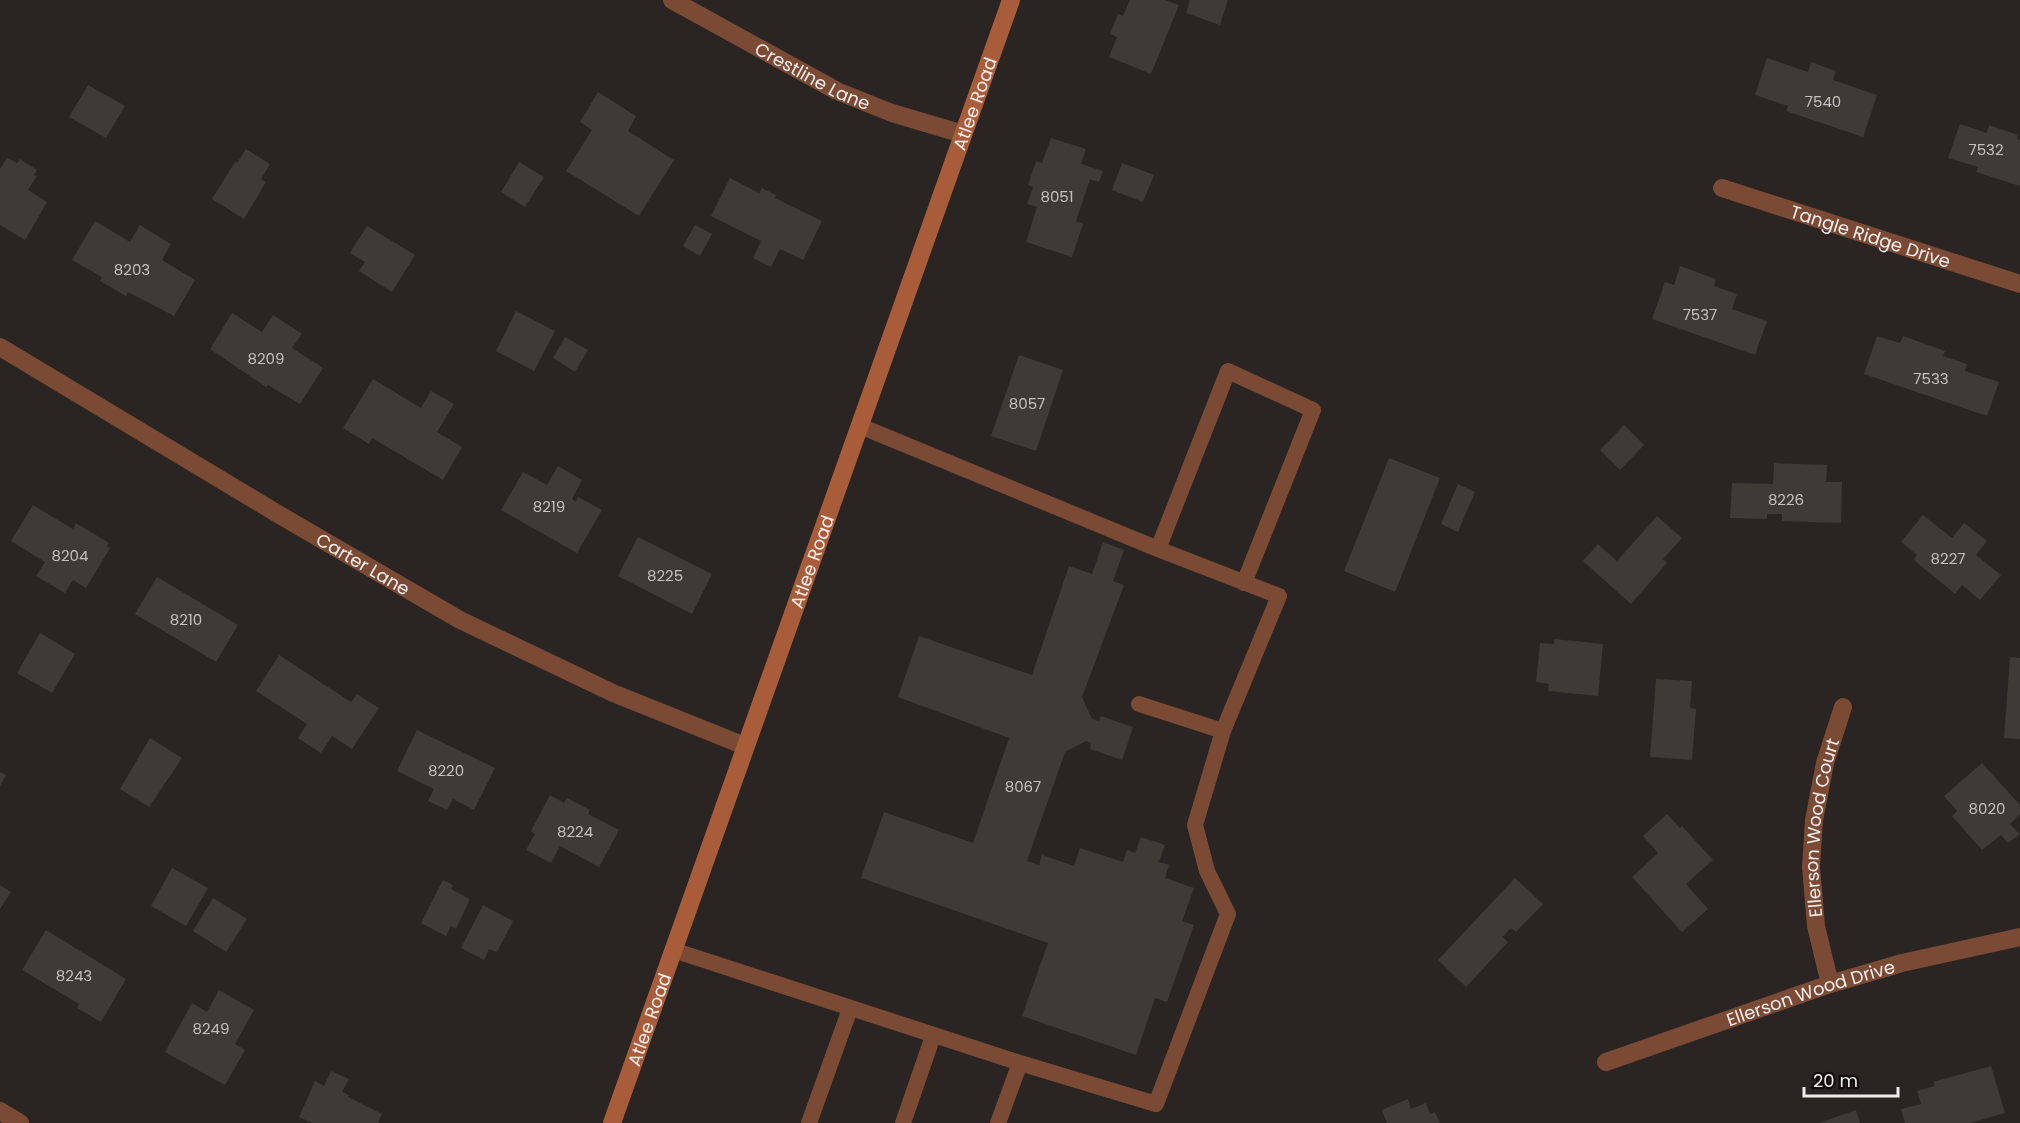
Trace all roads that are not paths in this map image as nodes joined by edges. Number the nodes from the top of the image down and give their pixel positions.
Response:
1 (672, 0) edge
2 (1011, 0) edge
3 (963, 134) junction
4 (1722, 188) dead end
5 (2020, 284) edge
6 (0, 347) edge
7 (860, 426) junction
8 (1158, 549) junction
9 (1244, 583) junction
10 (1139, 704) dead end
11 (1843, 708) dead end
12 (1223, 731) junction
13 (745, 746) junction
14 (2020, 937) edge
15 (673, 950) junction
16 (1830, 984) junction
17 (850, 1010) junction
18 (933, 1036) junction
19 (1606, 1062) dead end
20 (1020, 1064) junction
21 (0, 1112) edge
22 (20, 1123) edge
23 (612, 1123) edge
24 (810, 1123) edge
25 (903, 1123) edge
26 (998, 1123) edge

1 - 3 street, Crestline Lane
2 - 3 main road, Atlee Road
3 - 7 main road, Atlee Road
4 - 5 street, Tangle Ridge Drive
6 - 13 street, Carter Lane
7 - 8 lane
7 - 13 main road, Atlee Road
8 - 9 lane
8 - 9 lane
9 - 12 lane
10 - 12 lane
11 - 16 street, Ellerson Wood Court
12 - 20 lane
13 - 15 main road, Atlee Road
14 - 16 street, Ellerson Wood Drive
15 - 17 lane
15 - 23 main road, Atlee Road
16 - 19 street, Ellerson Wood Drive
17 - 18 lane
17 - 24 lane
18 - 20 lane
18 - 25 lane
20 - 26 lane
21 - 22 street

